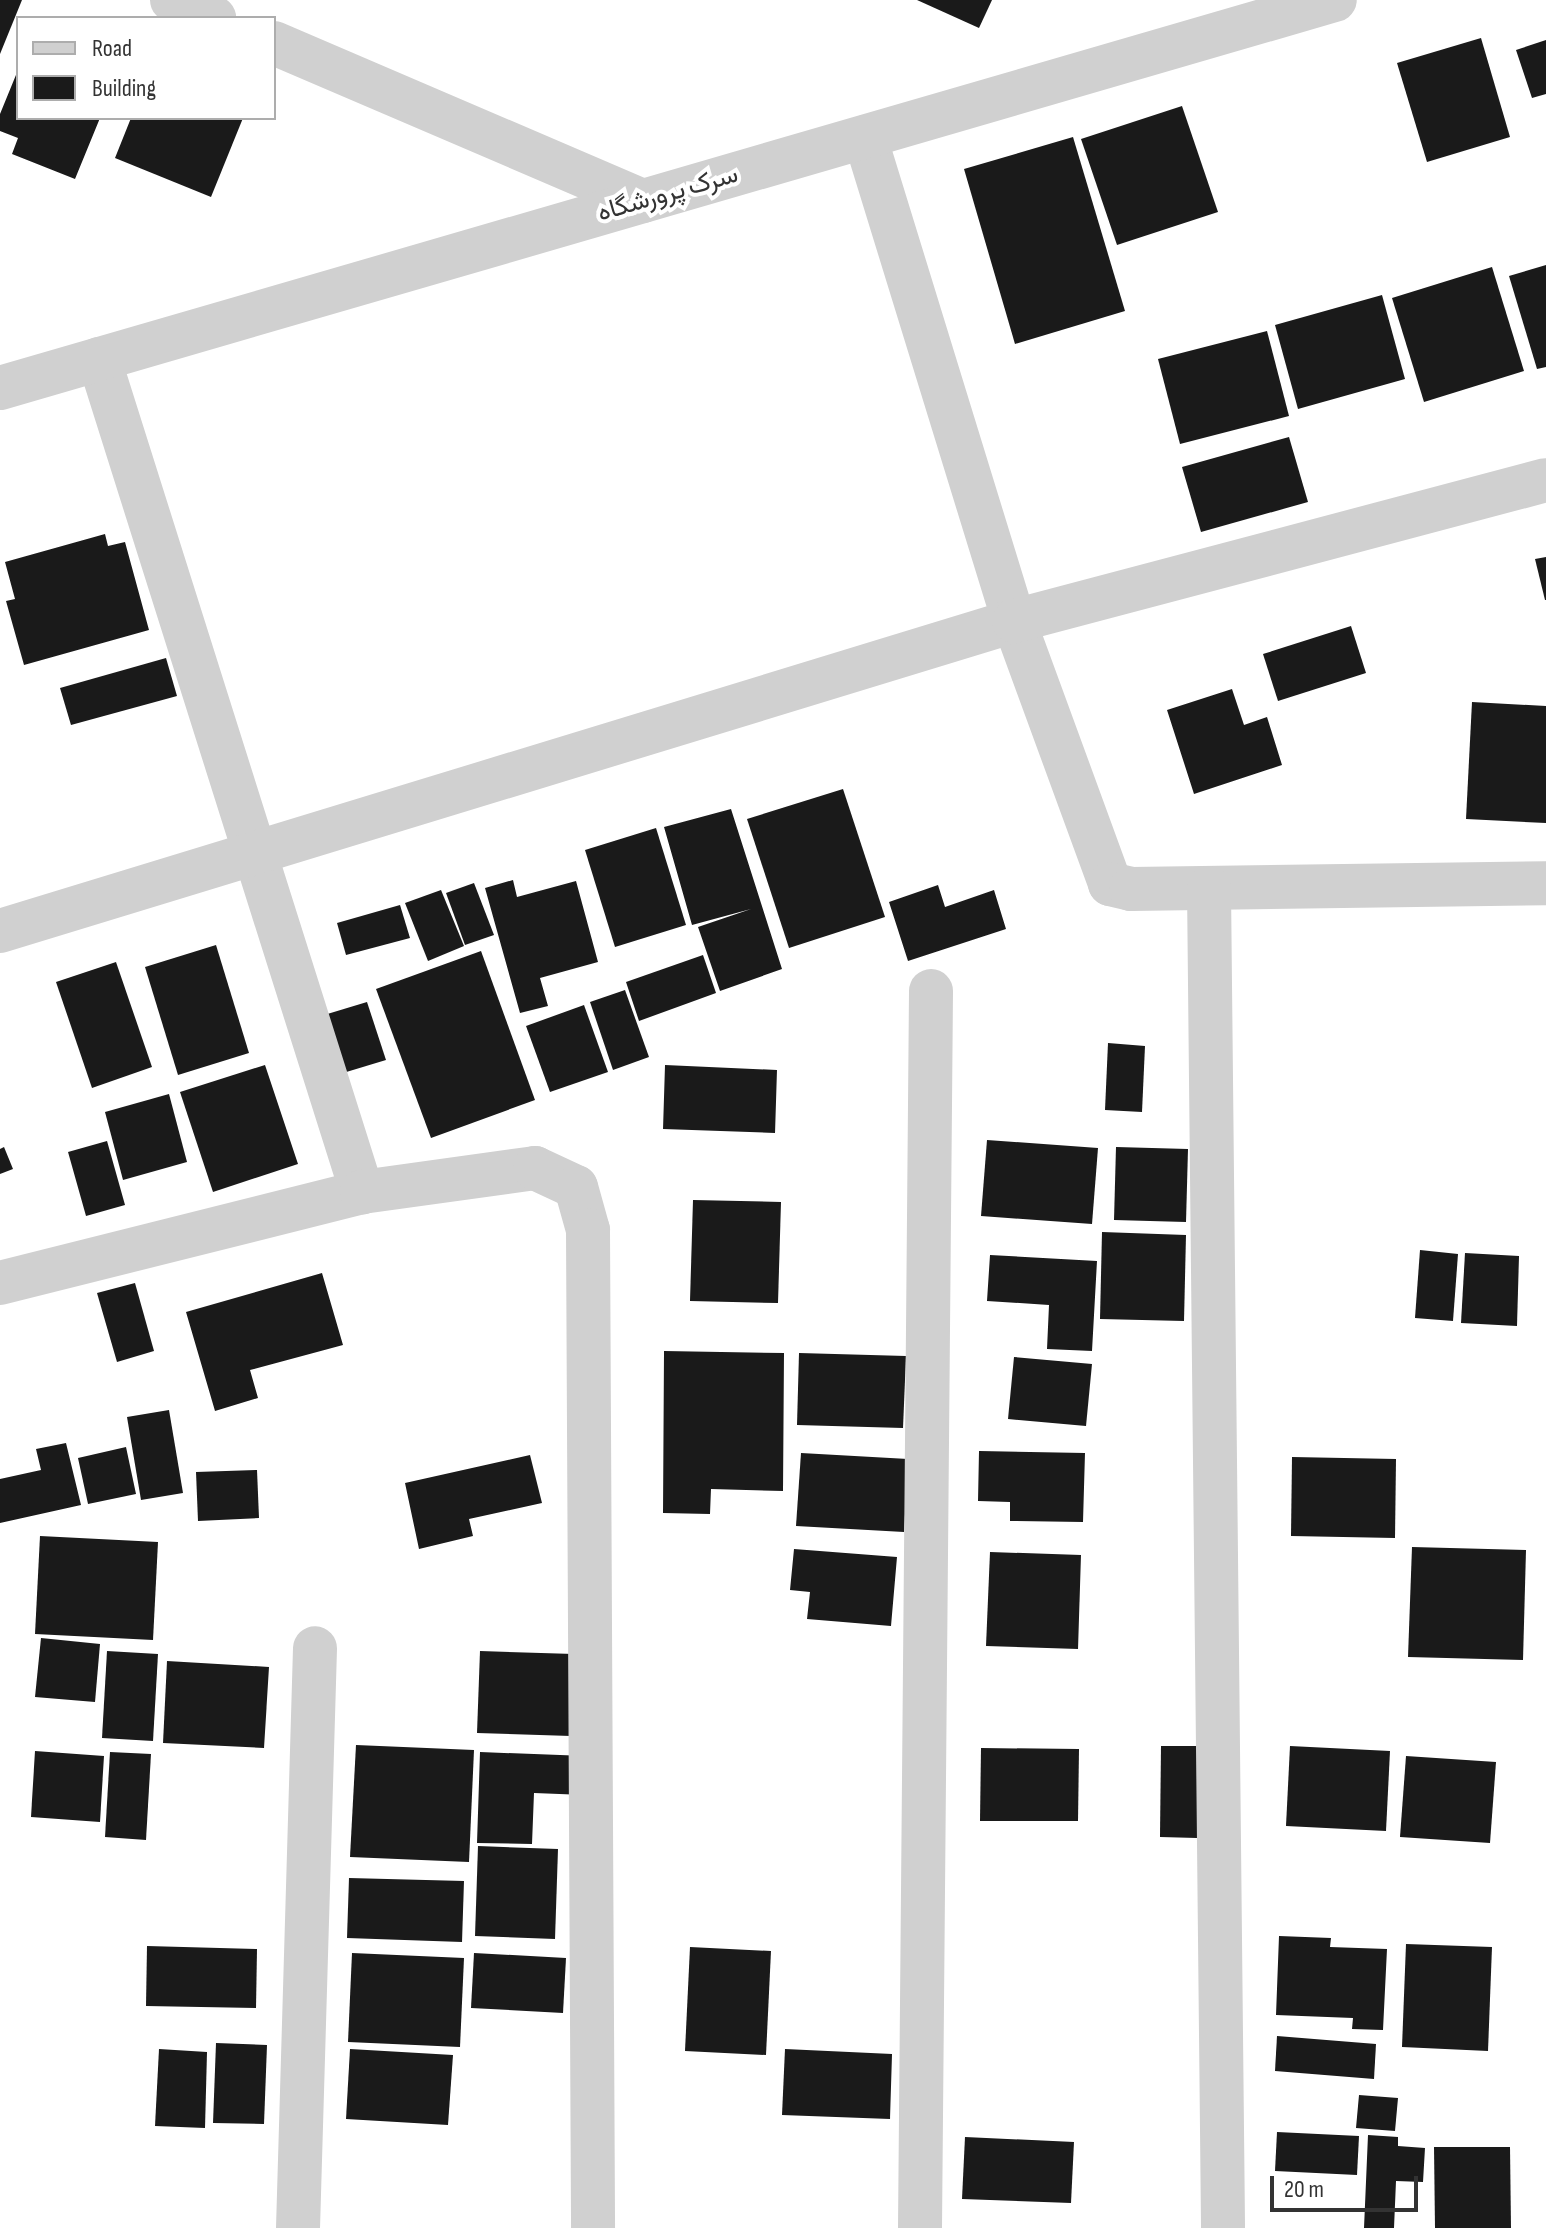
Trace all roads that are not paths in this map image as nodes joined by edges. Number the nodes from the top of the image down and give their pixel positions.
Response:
1 (172, 0) edge
2 (1326, 1) edge
3 (209, 16) edge
4 (276, 44) edge
5 (865, 137) junction
6 (643, 201) junction
7 (99, 359) junction
8 (0, 388) edge
9 (1546, 480) edge
10 (1014, 621) junction
11 (256, 855) junction
12 (1546, 883) edge
13 (1209, 888) junction
14 (0, 931) edge
15 (931, 991) dead end
16 (362, 1192) junction
17 (0, 1283) edge
18 (315, 1648) dead end
19 (298, 2228) edge
20 (593, 2228) edge
21 (920, 2228) edge
22 (1223, 2228) edge

1 - 3 street
2 - 5 street, سرک پرورشگاه
4 - 6 street
5 - 6 street, سرک پرورشگاه
5 - 10 street
6 - 7 street, سرک پرورشگاه
7 - 8 street, سرک پرورشگاه
7 - 11 street
9 - 10 street
10 - 11 street
10 - 13 street
11 - 14 street
11 - 16 street
12 - 13 street
13 - 22 street
15 - 21 street
16 - 17 street
16 - 20 street
18 - 19 street

